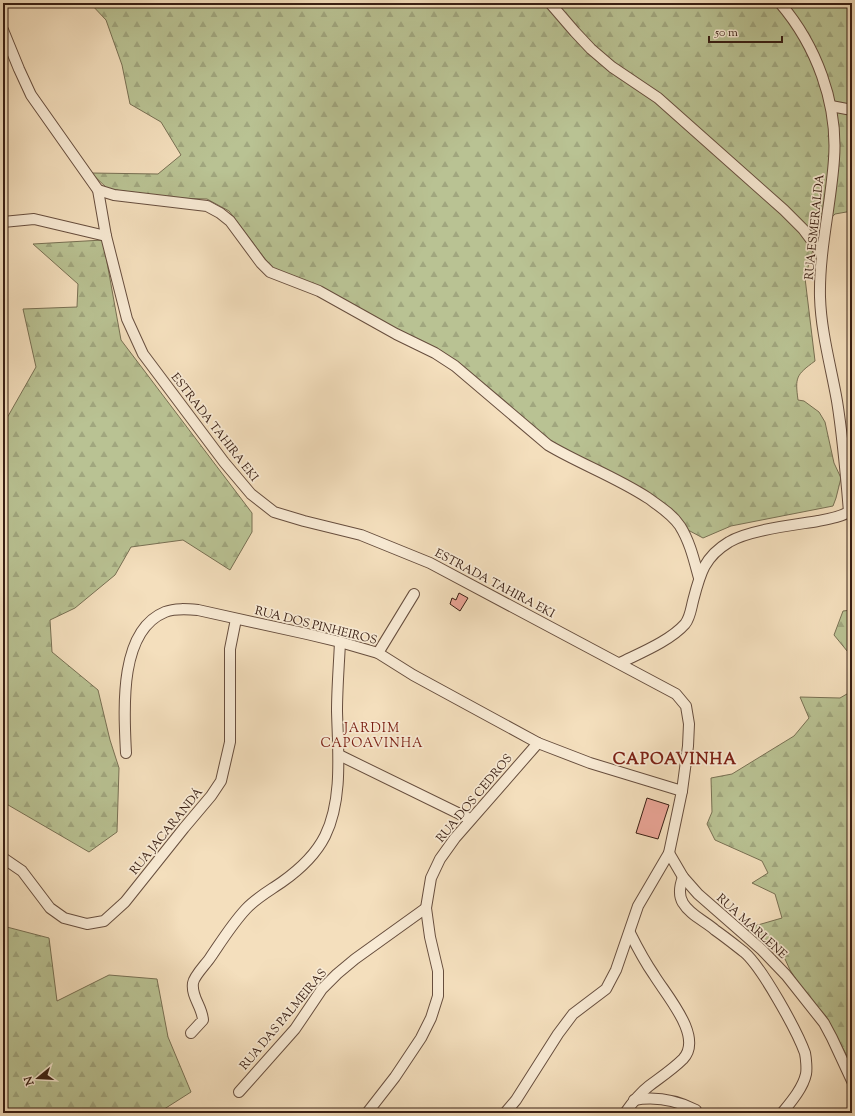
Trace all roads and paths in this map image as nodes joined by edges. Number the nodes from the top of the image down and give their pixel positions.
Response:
1 (550, 3) edge
2 (780, 3) edge
3 (3, 30) edge
4 (831, 106) junction
5 (852, 110) edge
6 (98, 190) junction
7 (3, 222) edge
8 (106, 236) junction
9 (821, 253) junction
10 (850, 511) edge
11 (699, 578) junction
12 (414, 594) dead end
13 (236, 619) junction
14 (340, 642) junction
15 (378, 653) junction
16 (620, 663) junction
17 (538, 743) junction
18 (126, 753) dead end
19 (339, 756) junction
20 (682, 791) junction
21 (470, 819) junction
22 (669, 853) junction
23 (3, 858) edge
24 (683, 877) junction
25 (426, 908) junction
26 (630, 933) junction
27 (191, 1033) dead end
28 (852, 1081) edge
29 (239, 1092) dead end
30 (634, 1100) junction
31 (696, 1110) dead end
32 (367, 1113) edge
33 (505, 1113) edge
34 (625, 1113) edge
35 (782, 1113) edge

1 - 9 street
2 - 4 street, RUA ESMERALDA
3 - 6 street, ESTRADA TAHIRA EKI
4 - 5 street
4 - 9 street, RUA ESMERALDA
6 - 8 street, ESTRADA TAHIRA EKI
6 - 11 street
7 - 8 street
8 - 16 street, ESTRADA TAHIRA EKI
9 - 10 street, RUA ESMERALDA
10 - 11 street
11 - 16 street
12 - 15 street
13 - 14 street, RUA DOS PINHEIROS
13 - 18 street, RUA DOS PINHEIROS
13 - 23 street, RUA JACARANDÁ
14 - 15 street, RUA DOS PINHEIROS
14 - 19 street
15 - 17 street, RUA DOS PINHEIROS
16 - 20 street, ESTRADA TAHIRA EKI
17 - 20 street, RUA DOS PINHEIROS
17 - 21 street, RUA DOS CEDROS
19 - 21 street
19 - 27 street
20 - 22 street, ESTRADA TAHIRA EKI
21 - 25 street, RUA DOS CEDROS
22 - 24 street, RUA MARLENE
22 - 26 street, ESTRADA TAHIRA EKI
24 - 28 street, RUA MARLENE
24 - 35 street
25 - 29 street, RUA DAS PALMEIRAS
25 - 32 street, RUA DOS CEDROS
26 - 30 street
26 - 33 street, ESTRADA TAHIRA EKI
30 - 31 street
30 - 34 street

